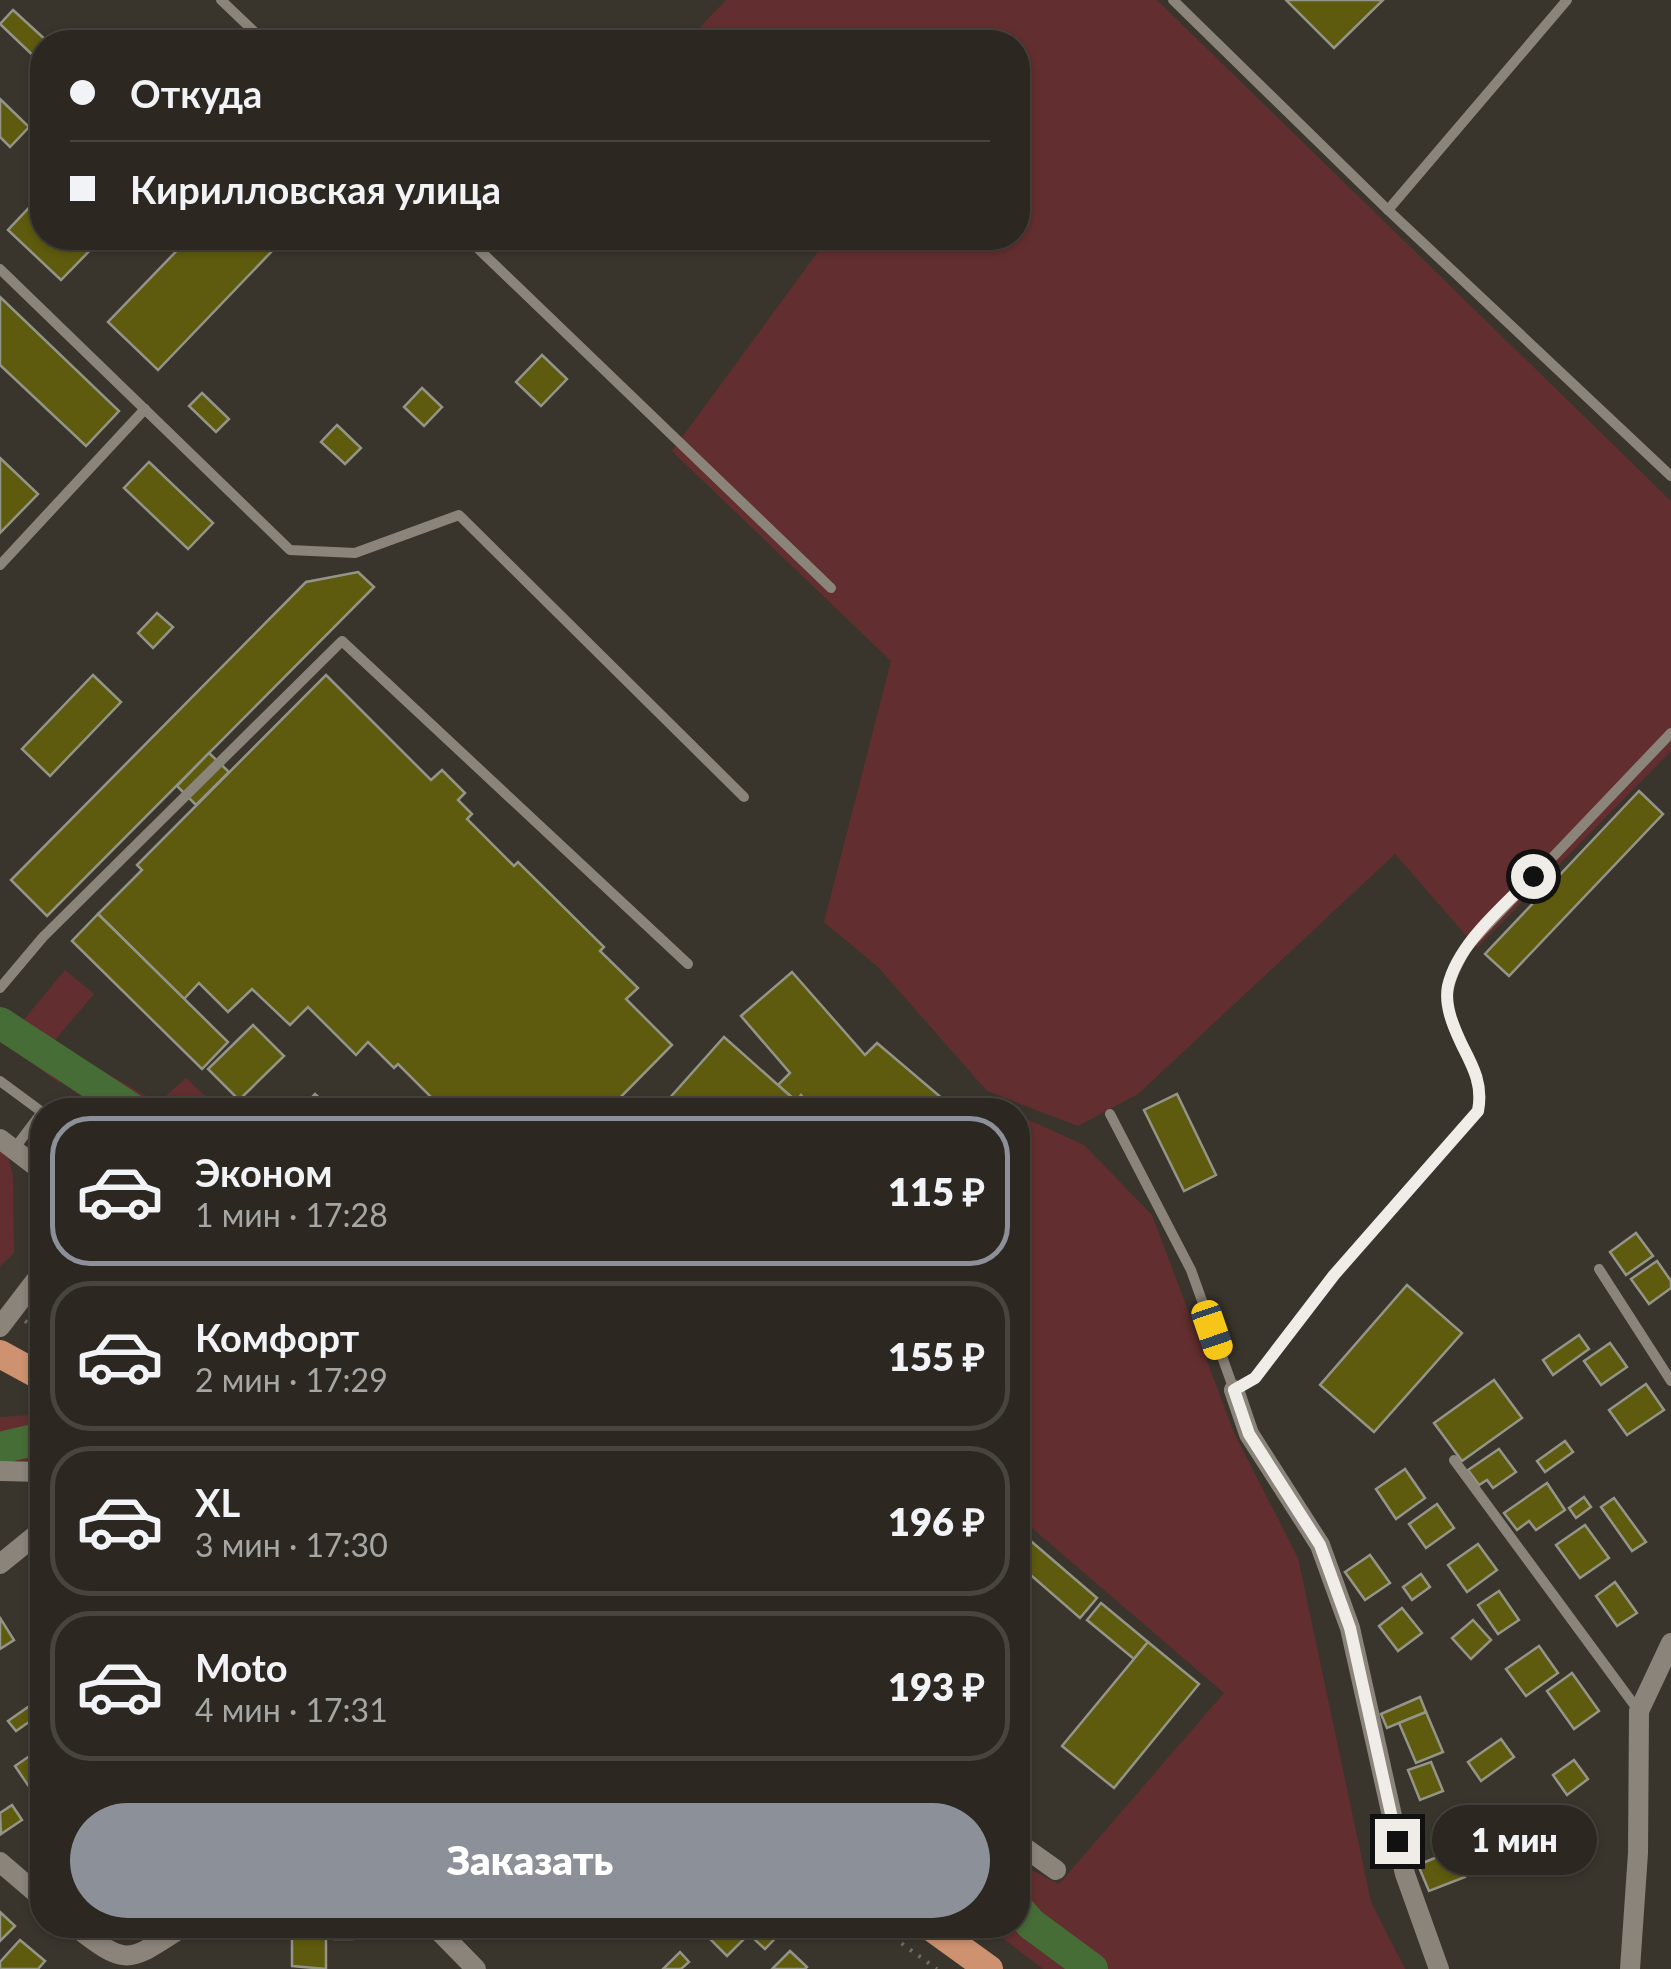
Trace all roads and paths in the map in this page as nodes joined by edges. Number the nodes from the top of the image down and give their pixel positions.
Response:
1 (221, 0) edge
2 (1173, 0) edge
3 (1567, 0) edge
4 (252, 30) edge
5 (1388, 210) junction
6 (479, 250) edge
7 (0, 269) edge
8 (144, 409) junction
9 (1671, 476) edge
10 (0, 565) edge
11 (831, 588) dead end
12 (1671, 733) edge
13 (744, 797) dead end
14 (688, 964) dead end
15 (0, 988) edge
16 (0, 1081) edge
17 (30, 1103) edge
18 (1110, 1114) dead end
19 (30, 1123) edge
20 (7, 1144) edge
21 (30, 1162) edge
22 (1599, 1269) dead end
23 (30, 1288) edge
24 (0, 1327) edge
25 (0, 1354) edge
26 (30, 1370) edge
27 (1671, 1382) edge
28 (1234, 1390) junction
29 (1454, 1460) dead end
30 (0, 1471) edge
31 (30, 1472) edge
32 (30, 1540) edge
33 (0, 1564) edge
34 (1671, 1643) edge
35 (1639, 1711) junction
36 (1030, 1852) edge
37 (0, 1862) edge
38 (1056, 1870) dead end
39 (30, 1888) edge
40 (89, 1938) edge
41 (165, 1938) edge
42 (446, 1938) edge
43 (894, 1938) edge
44 (946, 1938) edge
45 (476, 1969) edge
46 (937, 1969) edge
47 (988, 1969) edge
48 (1439, 1969) edge
49 (1630, 1969) edge

1 - 4 lane
2 - 5 lane
3 - 5 lane
5 - 9 lane
6 - 11 lane
7 - 8 lane
8 - 10 lane
8 - 13 lane
12 - 28 lane
14 - 15 lane
16 - 17 lane
18 - 28 lane
19 - 20 lane
20 - 21 street
22 - 27 lane
23 - 24 street
25 - 26 highway
28 - 48 street
29 - 35 lane
30 - 31 street
32 - 33 street
34 - 35 street
35 - 49 street
36 - 38 street
37 - 39 street
40 - 41 street
42 - 45 street
43 - 46 path
44 - 47 highway

